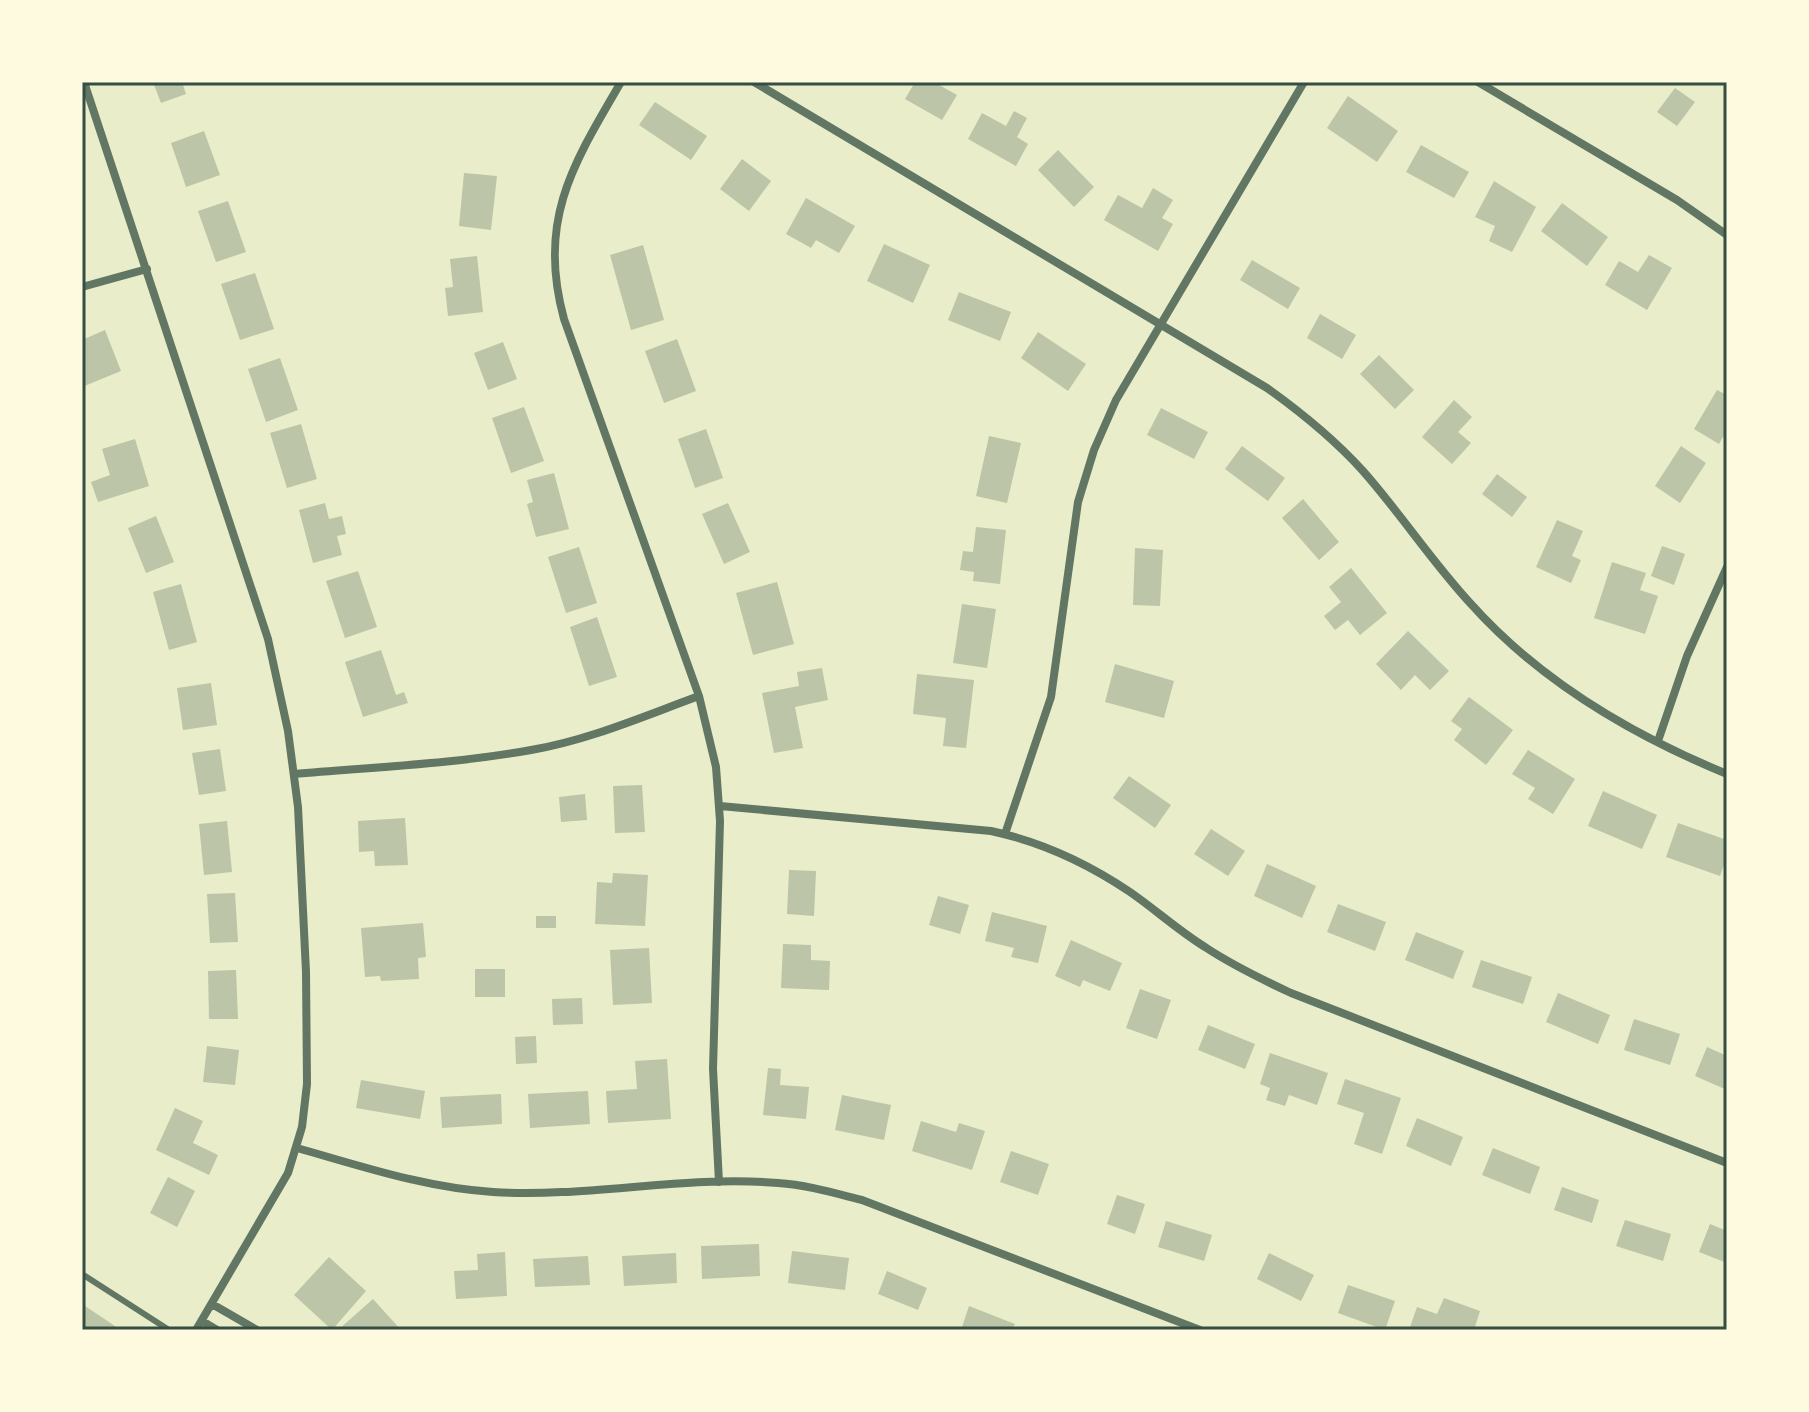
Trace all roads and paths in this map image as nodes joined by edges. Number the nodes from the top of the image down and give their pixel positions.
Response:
1 (84, 82) edge
2 (621, 82) edge
3 (754, 82) edge
4 (1304, 82) edge
5 (1478, 82) edge
6 (1727, 235) edge
7 (147, 269) junction
8 (82, 287) edge
9 (1160, 323) junction
10 (1727, 567) edge
11 (699, 696) junction
12 (1658, 741) junction
13 (294, 774) junction
14 (1727, 774) edge
15 (720, 806) junction
16 (1005, 834) junction
17 (297, 1148) junction
18 (1727, 1163) edge
19 (719, 1182) junction
20 (82, 1274) edge
21 (212, 1304) junction
22 (202, 1321) junction
23 (169, 1330) edge
24 (196, 1330) edge
25 (217, 1330) edge
26 (257, 1330) edge
27 (1200, 1330) edge

1 - 7 street
2 - 11 street
3 - 9 street
4 - 9 street
5 - 6 street
7 - 8 street
7 - 13 street
9 - 12 street
9 - 16 street
10 - 12 street
11 - 13 street
11 - 15 street
12 - 14 street
13 - 17 street
15 - 16 street
15 - 19 street
16 - 18 street
17 - 19 street
17 - 21 street
19 - 27 street
20 - 23 lane
21 - 22 street
21 - 26 street
22 - 24 street
22 - 25 street

